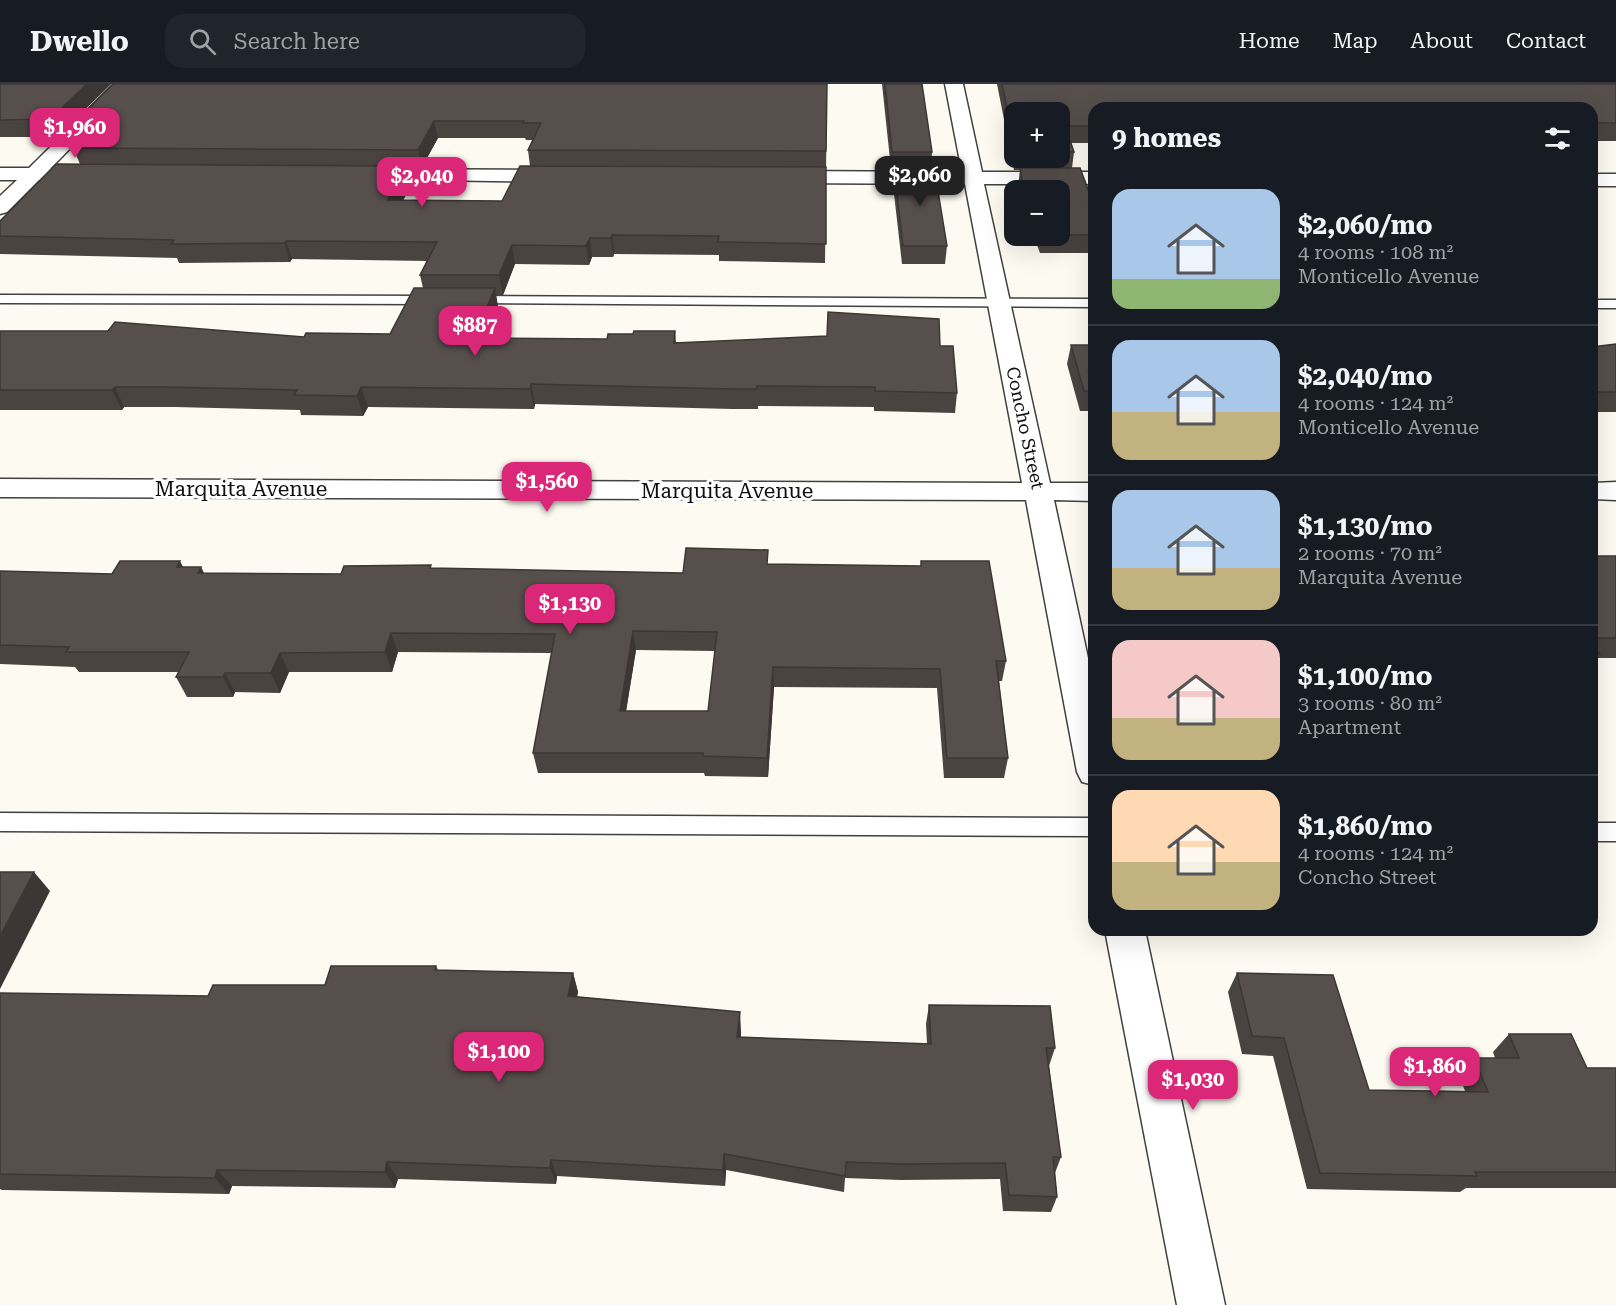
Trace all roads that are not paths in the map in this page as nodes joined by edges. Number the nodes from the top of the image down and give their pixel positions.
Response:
1 (124, 84) edge
2 (954, 84) edge
3 (0, 174) edge
4 (34, 174) junction
5 (108, 175) edge
6 (347, 175) edge
7 (575, 176) edge
8 (767, 177) edge
9 (973, 177) junction
10 (1088, 178) edge
11 (1598, 180) edge
12 (1616, 180) edge
13 (0, 208) edge
14 (0, 299) edge
15 (998, 302) junction
16 (1088, 303) edge
17 (1598, 304) edge
18 (1616, 304) edge
19 (0, 489) edge
20 (1598, 491) edge
21 (1616, 491) edge
22 (1039, 492) junction
23 (1088, 492) edge
24 (1088, 741) edge
25 (0, 822) edge
26 (1088, 827) edge
27 (1598, 832) edge
28 (1616, 832) edge
29 (1126, 936) edge
30 (1201, 1305) edge

1 - 4 street
2 - 9 street, Concho Street
3 - 4 street
4 - 5 street
4 - 13 street
6 - 7 street
8 - 9 street
9 - 10 street
9 - 15 street, Concho Street
11 - 12 street
14 - 15 lane
15 - 16 lane
15 - 22 street, Concho Street
17 - 18 lane
19 - 22 street, Marquita Avenue
20 - 21 street
22 - 23 street, Marquita Avenue
22 - 24 street, Concho Street
25 - 26 lane
27 - 28 lane
29 - 30 street

